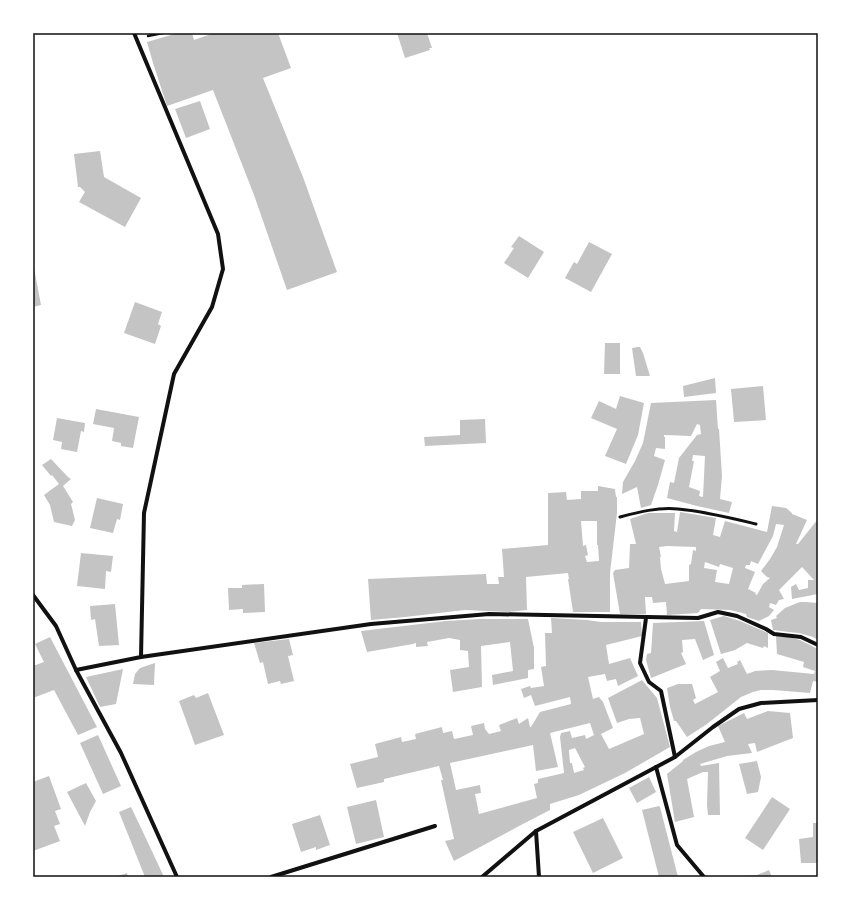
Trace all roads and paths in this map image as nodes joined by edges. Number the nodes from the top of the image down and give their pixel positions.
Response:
1 (134, 33) edge
2 (620, 517) dead end
3 (756, 524) dead end
4 (33, 595) edge
5 (646, 618) junction
6 (818, 645) edge
7 (141, 657) junction
8 (76, 670) junction
9 (818, 700) edge
10 (674, 757) junction
11 (656, 767) junction
12 (435, 826) dead end
13 (536, 831) junction
14 (177, 877) edge
15 (271, 877) edge
16 (482, 877) edge
17 (539, 877) edge
18 (704, 877) edge

1 - 7 street
2 - 3 lane
4 - 8 street
5 - 6 street
5 - 7 street
5 - 10 street
7 - 8 street
8 - 14 street
9 - 10 street
10 - 11 street
11 - 13 street
11 - 18 street
12 - 15 street
13 - 16 street
13 - 17 street

